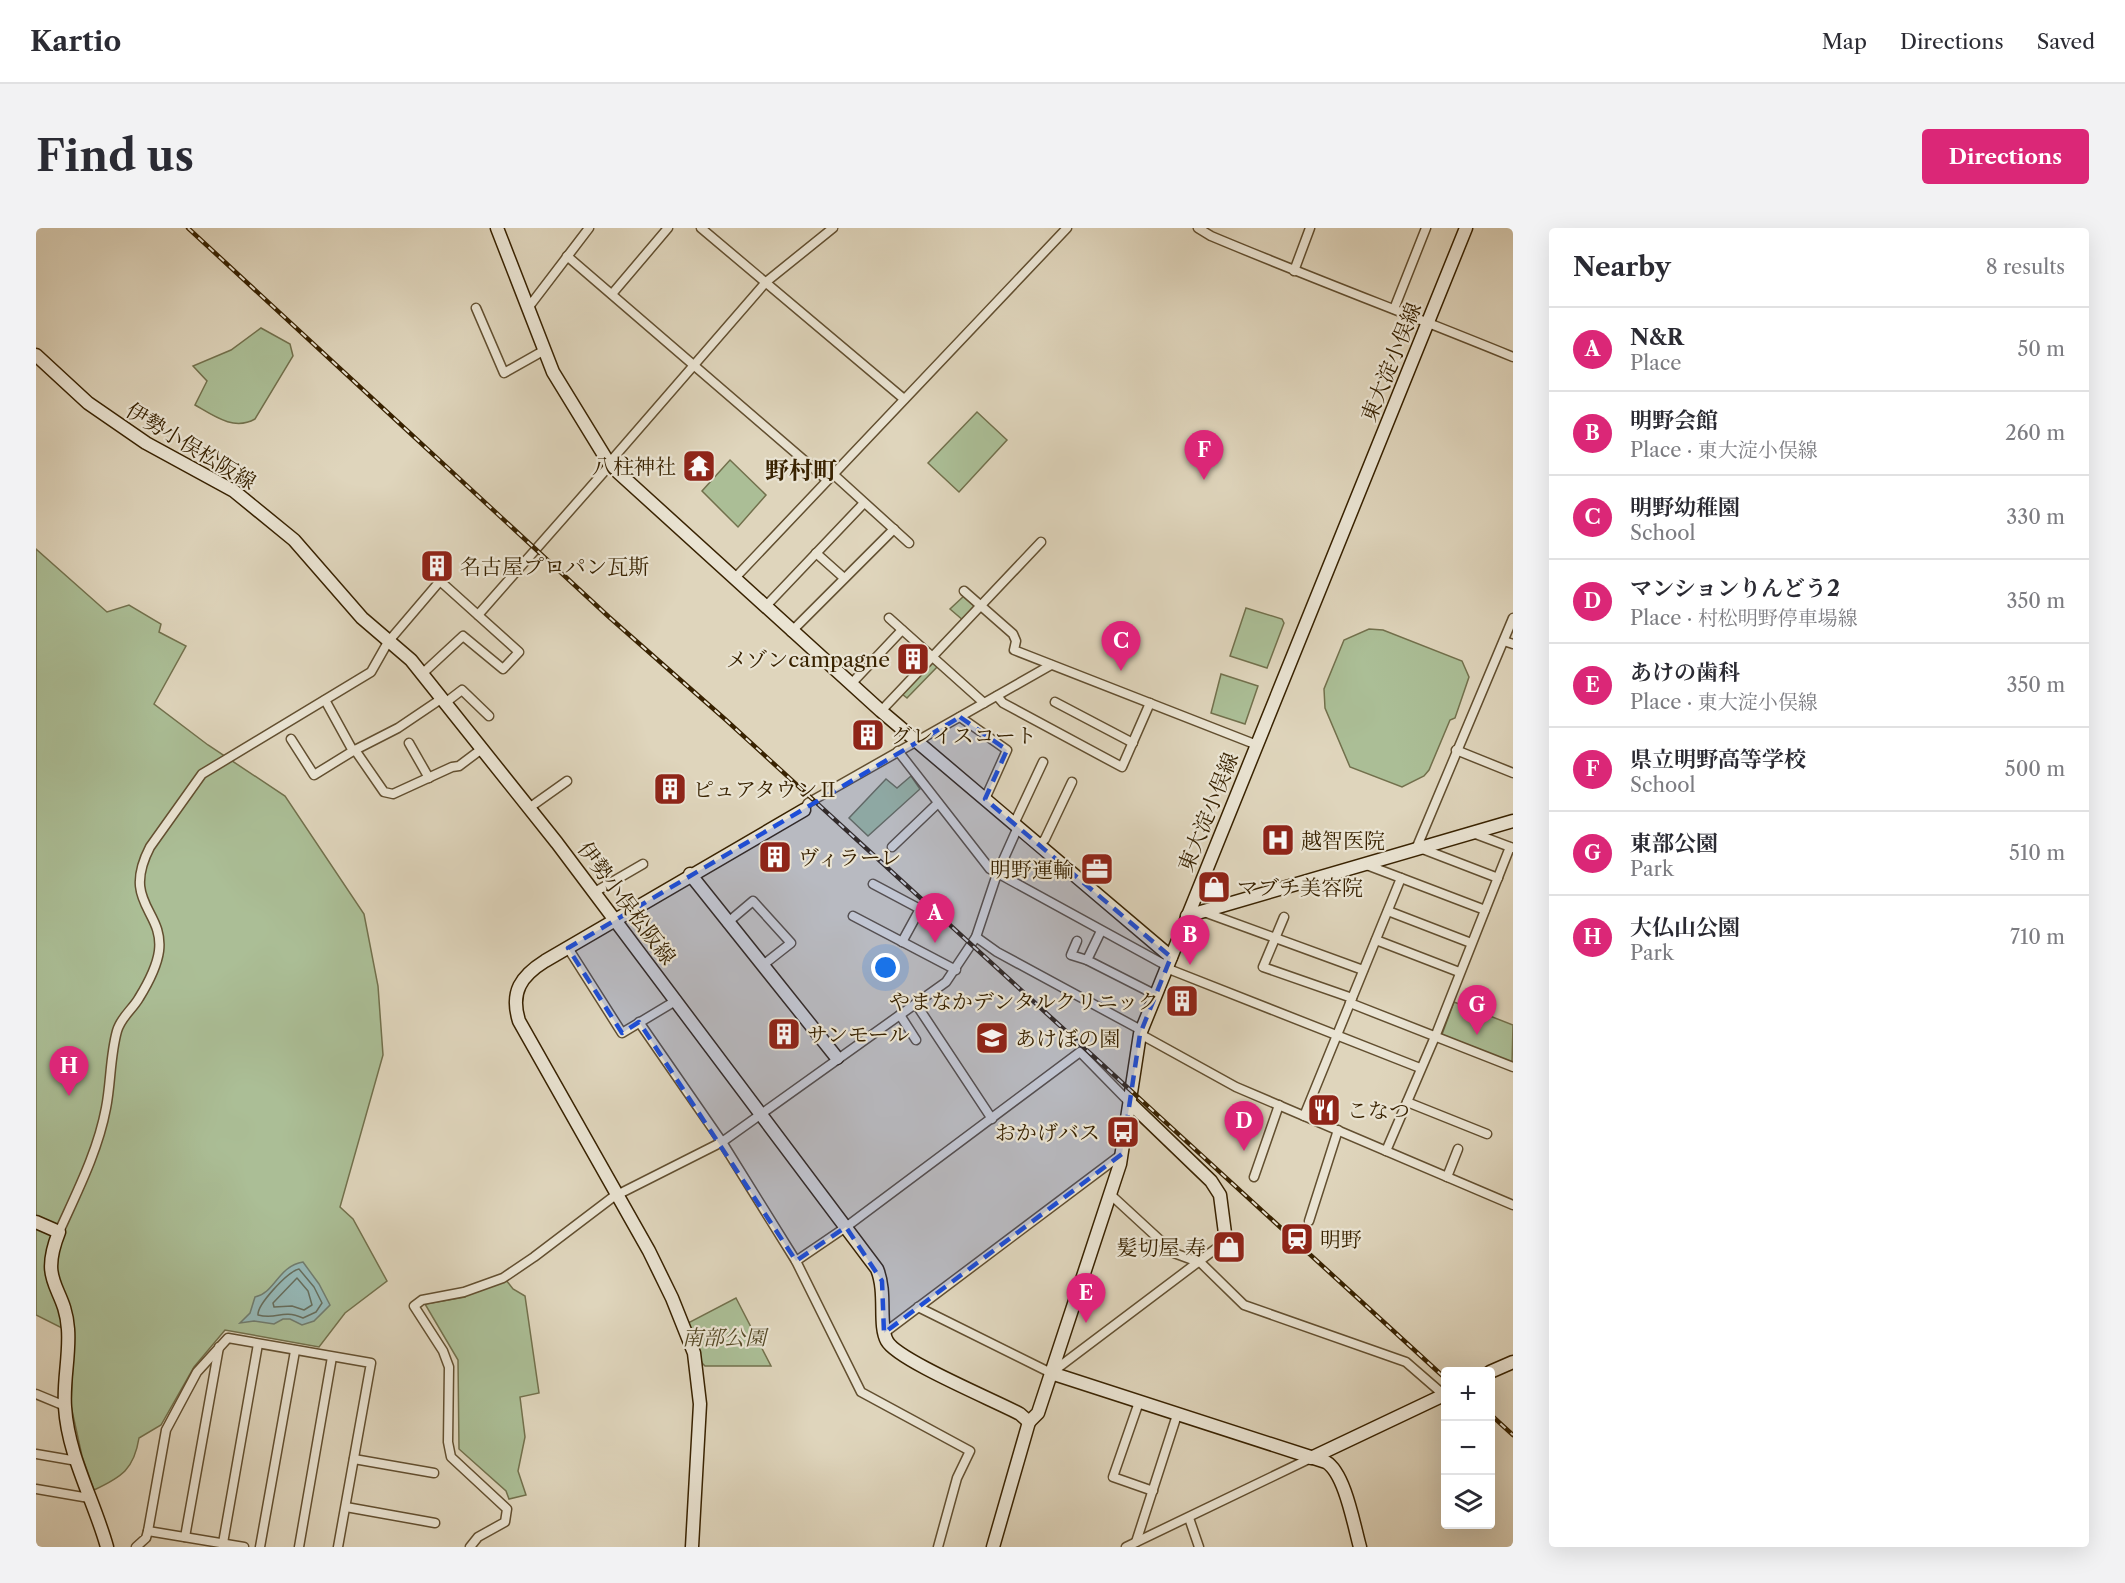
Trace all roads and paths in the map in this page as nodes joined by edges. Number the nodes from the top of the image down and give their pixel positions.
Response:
1 (497, 228) edge
2 (588, 228) edge
3 (668, 228) edge
4 (700, 228) edge
5 (1067, 228) edge
6 (1198, 228) edge
7 (1310, 228) edge
8 (1426, 228) edge
9 (1466, 228) edge
10 (827, 230) edge
11 (567, 256) junction
12 (1294, 271) junction
13 (766, 282) junction
14 (612, 294) junction
15 (476, 308) dead end
16 (528, 308) junction
17 (1394, 309) junction
18 (1428, 321) junction
19 (543, 351) junction
20 (36, 355) edge
21 (1513, 357) edge
22 (694, 366) junction
23 (904, 399) junction
24 (609, 464) junction
25 (830, 477) junction
26 (864, 503) junction
27 (894, 529) junction
28 (1041, 542) dead end
29 (909, 543) dead end
30 (816, 553) junction
31 (844, 578) junction
32 (734, 579) junction
33 (963, 591) dead end
34 (982, 606) junction
35 (765, 607) junction
36 (478, 615) junction
37 (889, 618) dead end
38 (1513, 618) edge
39 (902, 630) junction
40 (791, 632) junction
41 (1504, 641) junction
42 (388, 642) junction
43 (1513, 644) edge
44 (933, 657) junction
45 (1050, 665) junction
46 (422, 674) junction
47 (851, 684) junction
48 (997, 696) junction
49 (325, 700) junction
50 (443, 701) junction
51 (1055, 702) dead end
52 (984, 703) junction
53 (1150, 703) junction
54 (881, 711) junction
55 (489, 716) dead end
56 (960, 717) junction
57 (291, 739) dead end
58 (917, 741) junction
59 (409, 743) dead end
60 (1133, 743) junction
61 (1257, 745) junction
62 (483, 748) junction
63 (1456, 750) junction
64 (354, 751) junction
65 (898, 751) junction
66 (1043, 762) dead end
67 (1513, 773) edge
68 (429, 778) junction
69 (567, 781) dead end
70 (1072, 782) dead end
71 (986, 799) junction
72 (938, 803) junction
73 (530, 808) junction
74 (804, 810) joint
75 (1513, 821) edge
76 (1016, 825) junction
77 (1473, 832) junction
78 (1039, 845) junction
79 (1512, 846) edge
80 (892, 847) dead end
81 (1417, 848) junction
82 (643, 864) dead end
83 (1363, 864) junction
84 (690, 874) junction
85 (997, 874) junction
86 (1401, 878) junction
87 (1498, 878) junction
88 (873, 884) dead end
89 (593, 893) junction
90 (1485, 910) junction
91 (1203, 911) junction
92 (1388, 911) junction
93 (853, 916) dead end
94 (1187, 916) junction
95 (1284, 917) dead end
96 (614, 920) junction
97 (727, 923) junction
98 (1101, 931) junction
99 (976, 937) junction
100 (1275, 939) junction
101 (1376, 940) junction
102 (1077, 941) dead end
103 (902, 942) junction
104 (1471, 944) junction
105 (568, 948) junction
106 (1087, 960) junction
107 (763, 964) junction
108 (1168, 964) junction
109 (956, 970) junction
110 (1364, 970) junction
111 (1459, 972) junction
112 (1156, 995) junction
113 (677, 1000) junction
114 (1351, 1001) junction
115 (916, 1004) junction
116 (900, 1015) junction
117 (639, 1022) junction
118 (1141, 1032) junction
119 (1337, 1035) junction
120 (1433, 1036) junction
121 (916, 1040) dead end
122 (837, 1058) junction
123 (1513, 1067) edge
124 (1420, 1068) junction
125 (1407, 1102) junction
126 (1130, 1103) junction
127 (1279, 1106) junction
128 (761, 1113) junction
129 (1304, 1116) junction
130 (992, 1119) junction
131 (1338, 1130) junction
132 (1487, 1134) dead end
133 (722, 1142) junction
134 (1458, 1149) dead end
135 (1386, 1151) junction
136 (1122, 1154) junction
137 (1254, 1177) dead end
138 (1447, 1177) junction
139 (618, 1194) junction
140 (1111, 1194) junction
141 (1513, 1205) edge
142 (1309, 1221) dead end
143 (36, 1222) edge
144 (846, 1227) junction
145 (59, 1232) junction
146 (1226, 1241) joint
147 (796, 1261) junction
148 (1201, 1263) junction
149 (918, 1307) junction
150 (884, 1333) junction
151 (258, 1344) junction
152 (219, 1347) junction
153 (295, 1351) junction
154 (332, 1357) junction
155 (1513, 1362) edge
156 (1495, 1370) edge
157 (1051, 1373) junction
158 (1441, 1392) edge
159 (36, 1394) edge
160 (1441, 1397) edge
161 (1138, 1402) junction
162 (65, 1406) junction
163 (1177, 1415) junction
164 (1029, 1422) junction
165 (36, 1454) edge
166 (1311, 1458) junction
167 (354, 1459) junction
168 (77, 1461) junction
169 (435, 1473) dead end
170 (36, 1489) edge
171 (1153, 1491) junction
172 (88, 1498) junction
173 (346, 1507) junction
174 (1189, 1518) junction
175 (435, 1523) dead end
176 (148, 1531) junction
177 (185, 1537) junction
178 (1136, 1542) junction
179 (223, 1543) junction
180 (107, 1547) edge
181 (136, 1547) edge
182 (244, 1547) edge
183 (260, 1547) edge
184 (299, 1547) edge
185 (338, 1547) edge
186 (470, 1547) edge
187 (692, 1547) edge
188 (938, 1547) edge
189 (993, 1547) edge
190 (1126, 1547) edge
191 (1198, 1547) edge
192 (1360, 1547) edge

1 - 16 main road
2 - 11 street
3 - 14 street
4 - 13 street
5 - 23 street
6 - 12 street
7 - 12 street
8 - 17 street
9 - 18 main road, 東大淀小俣線
10 - 13 street
11 - 14 street
11 - 16 street
12 - 17 street
13 - 22 street
13 - 23 street
14 - 22 street
15 - 19 street
16 - 19 main road
17 - 18 street
18 - 21 street
18 - 61 main road, 東大淀小俣線
19 - 24 main road
20 - 42 main road, 伊勢小俣松阪線
22 - 24 street
22 - 25 street
23 - 25 street
24 - 32 main road
24 - 36 street
25 - 26 street
25 - 32 street
26 - 27 street
26 - 30 street
27 - 29 street
27 - 31 street
28 - 34 street
30 - 31 street
30 - 35 street
31 - 40 street
32 - 35 main road
33 - 34 street
34 - 44 street
34 - 45 street
35 - 40 main road
36 - 42 street
36 - 46 street
37 - 39 street
38 - 41 street
39 - 44 street
39 - 47 street
40 - 47 main road
41 - 43 street
41 - 63 street
42 - 46 main road, 伊勢小俣松阪線
42 - 49 street
44 - 52 street
44 - 54 street
45 - 48 street
45 - 53 street
46 - 50 main road, 伊勢小俣松阪線
47 - 54 main road
48 - 52 street
48 - 60 street
49 - 64 street
49 - 145 street
50 - 55 street
50 - 62 main road, 伊勢小俣松阪線
50 - 64 street
51 - 60 street
52 - 56 street
53 - 60 street
53 - 61 street
54 - 58 main road
56 - 58 street
56 - 71 street
57 - 64 street
58 - 65 street
58 - 71 main road
59 - 68 street
61 - 94 main road, 東大淀小俣線
62 - 68 street
62 - 73 main road, 伊勢小俣松阪線
63 - 67 street
63 - 81 street
64 - 68 street
65 - 72 street
65 - 74 street
66 - 76 street
69 - 73 street
70 - 78 street
71 - 76 main road
72 - 80 street
72 - 85 street
73 - 89 main road, 伊勢小俣松阪線
74 - 84 main road
75 - 77 main road
76 - 78 main road
76 - 85 street
77 - 79 street
77 - 81 main road
78 - 108 main road
79 - 87 street
81 - 83 main road
81 - 87 street
82 - 89 street
83 - 86 street
83 - 91 main road
84 - 96 main road
84 - 97 main road
85 - 98 street
85 - 99 street
86 - 90 street
86 - 92 street
87 - 90 street
88 - 103 street
89 - 96 main road, 伊勢小俣松阪線
90 - 104 street
91 - 94 main road
91 - 100 street
92 - 101 street
92 - 104 street
93 - 103 street
94 - 108 main road, 東大淀小俣線
95 - 100 street
96 - 105 main road
96 - 113 main road, 伊勢小俣松阪線
97 - 107 main road
97 - 107 street
98 - 106 street
98 - 108 street
99 - 109 street
99 - 118 street
100 - 110 street
100 - 114 street
101 - 110 street
101 - 111 street
102 - 106 street
103 - 109 street
104 - 111 street
105 - 117 street
105 - 139 main road
106 - 112 street
107 - 122 main road
108 - 112 main road, 東大淀小俣線
108 - 119 street
109 - 115 street
110 - 114 street
111 - 120 street
112 - 118 main road, 東大淀小俣線
113 - 117 street
113 - 128 main road, 伊勢小俣松阪線
114 - 119 street
114 - 120 street
115 - 116 street
115 - 130 street
116 - 121 street
116 - 122 street
117 - 133 street
118 - 126 main road, 東大淀小俣線
118 - 127 street
119 - 124 street
119 - 129 street
120 - 123 street
120 - 124 street
122 - 128 street
124 - 125 street
125 - 132 street
125 - 135 street
126 - 130 street
126 - 136 main road, 東大淀小俣線
126 - 146 main road
127 - 129 street
127 - 137 street
128 - 133 street
128 - 144 main road, 伊勢小俣松阪線
129 - 131 street
130 - 144 street
131 - 135 street
131 - 142 street
133 - 139 street
133 - 147 street
134 - 138 street
135 - 138 street
136 - 140 main road, 東大淀小俣線
136 - 149 street
138 - 141 street
139 - 186 street
139 - 187 main road
140 - 148 street
140 - 157 main road, 東大淀小俣線
143 - 145 main road
144 - 147 street
144 - 150 main road, 伊勢小俣松阪線
145 - 162 main road
146 - 148 street
147 - 188 street
148 - 157 street
148 - 158 street
149 - 150 street
149 - 157 street
150 - 164 main road
151 - 152 street
151 - 153 street
151 - 179 street
152 - 176 street
152 - 177 street
153 - 154 street
153 - 183 street
154 - 167 street
154 - 184 street
155 - 156 main road
157 - 161 main road
157 - 164 main road, 東大淀小俣線
159 - 162 street
160 - 166 main road
161 - 163 main road
161 - 171 street
162 - 168 main road
163 - 166 main road
163 - 171 street
164 - 189 main road
165 - 168 street
166 - 174 street
166 - 192 main road
167 - 169 street
167 - 173 street
168 - 172 main road
170 - 172 street
171 - 178 street
172 - 180 main road
173 - 175 street
173 - 185 street
174 - 178 street
174 - 191 street
176 - 177 street
176 - 181 street
177 - 179 street
178 - 190 street
179 - 182 street

